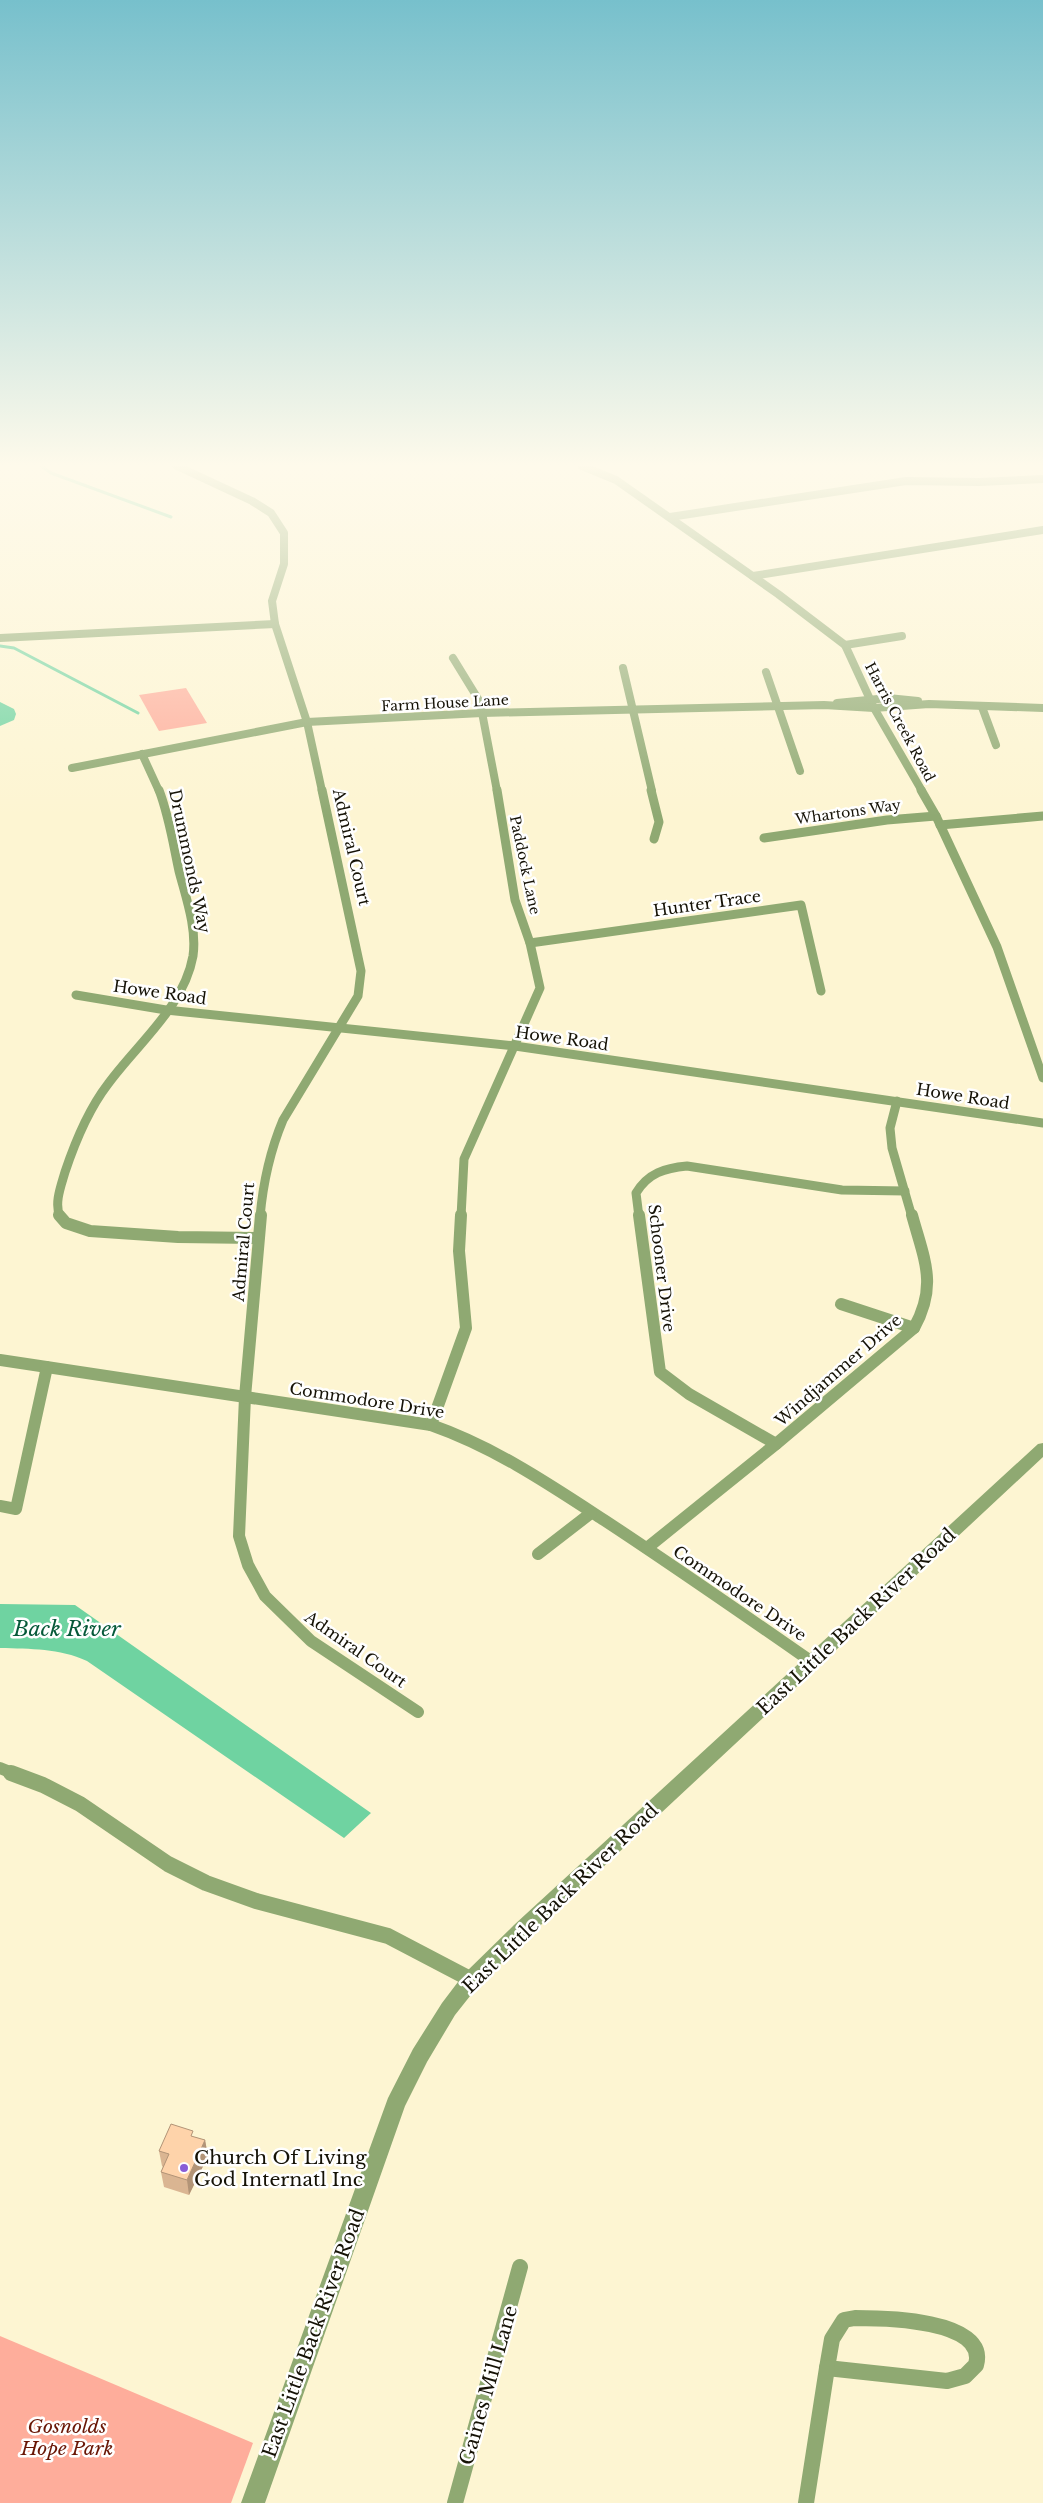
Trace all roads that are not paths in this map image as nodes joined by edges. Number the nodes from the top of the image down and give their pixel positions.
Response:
1 (278, 583) edge
2 (762, 583) edge
3 (274, 624) junction
4 (902, 636) dead end
5 (0, 638) edge
6 (845, 645) junction
7 (453, 658) dead end
8 (624, 668) dead end
9 (766, 672) dead end
10 (869, 699) junction
11 (929, 704) junction
12 (824, 705) junction
13 (778, 706) junction
14 (982, 707) junction
15 (874, 708) junction
16 (1043, 708) edge
17 (631, 709) junction
18 (482, 713) junction
19 (307, 722) junction
20 (996, 745) dead end
21 (142, 754) junction
22 (72, 768) dead end
23 (800, 771) dead end
24 (936, 816) junction
25 (1043, 816) edge
26 (940, 825) junction
27 (764, 838) dead end
28 (654, 839) dead end
29 (530, 943) junction
30 (821, 991) dead end
31 (76, 995) dead end
32 (166, 1010) junction
33 (340, 1027) junction
34 (515, 1046) junction
35 (1043, 1078) edge
36 (897, 1100) junction
37 (1043, 1123) edge
38 (905, 1191) junction
39 (258, 1238) junction
40 (841, 1304) dead end
41 (914, 1328) junction
42 (0, 1360) edge
43 (47, 1367) junction
44 (245, 1397) junction
45 (431, 1425) junction
46 (776, 1444) junction
47 (1043, 1448) edge
48 (0, 1506) edge
49 (592, 1512) junction
50 (647, 1548) junction
51 (538, 1554) dead end
52 (812, 1662) junction
53 (418, 1712) dead end
54 (0, 1768) edge
55 (472, 1980) junction
56 (520, 2267) dead end
57 (827, 2368) junction
58 (253, 2503) edge
59 (455, 2503) edge
60 (806, 2503) edge

1 - 3 street, Admiral Court
2 - 6 street, Harris Creek Road
3 - 5 street
3 - 19 street, Admiral Court
4 - 6 street
6 - 10 street, Harris Creek Road
7 - 18 street, Paddock Lane
8 - 17 street
9 - 13 street
10 - 11 street, Farm House Lane
10 - 12 street, Farm House Lane
10 - 15 street, Harris Creek Road
11 - 14 street
11 - 15 street, Farm House Lane
12 - 13 street, Farm House Lane
12 - 15 street, Farm House Lane
13 - 17 street, Farm House Lane
13 - 23 street
14 - 16 street
14 - 20 street
15 - 24 street, Harris Creek Road
17 - 18 street, Farm House Lane
17 - 28 street
18 - 19 street, Farm House Lane
18 - 29 street, Paddock Lane
19 - 21 street, Farm House Lane
19 - 33 street, Admiral Court
21 - 22 street, Farm House Lane
21 - 32 street, Drummonds Way
24 - 26 street, Harris Creek Road
24 - 27 street, Whartons Way
25 - 26 street
26 - 35 street, Harris Creek Road
29 - 30 street, Hunter Trace
29 - 34 street, Paddock Lane
31 - 32 street, Howe Road
32 - 33 street, Howe Road
32 - 39 street, Drummonds Way
33 - 34 street, Howe Road
33 - 39 street, Admiral Court
34 - 36 street, Howe Road
34 - 45 street, Paddock Lane
36 - 37 street, Howe Road
36 - 38 street, Windjammer Drive
38 - 41 street, Windjammer Drive
38 - 46 street, Schooner Drive
39 - 44 street, Admiral Court
40 - 41 street
41 - 46 street, Windjammer Drive
42 - 43 street, Commodore Drive
43 - 44 street, Commodore Drive
43 - 48 street
44 - 45 street, Commodore Drive
44 - 53 street, Admiral Court
45 - 49 street, Commodore Drive
46 - 50 street, Windjammer Drive
47 - 52 street, East Little Back River Road
49 - 50 street, Commodore Drive
49 - 51 street
50 - 52 street, Commodore Drive
52 - 55 street, East Little Back River Road
54 - 55 street
55 - 58 street, East Little Back River Road
56 - 59 street, Gaines Mill Lane
57 - 57 street
57 - 60 street

